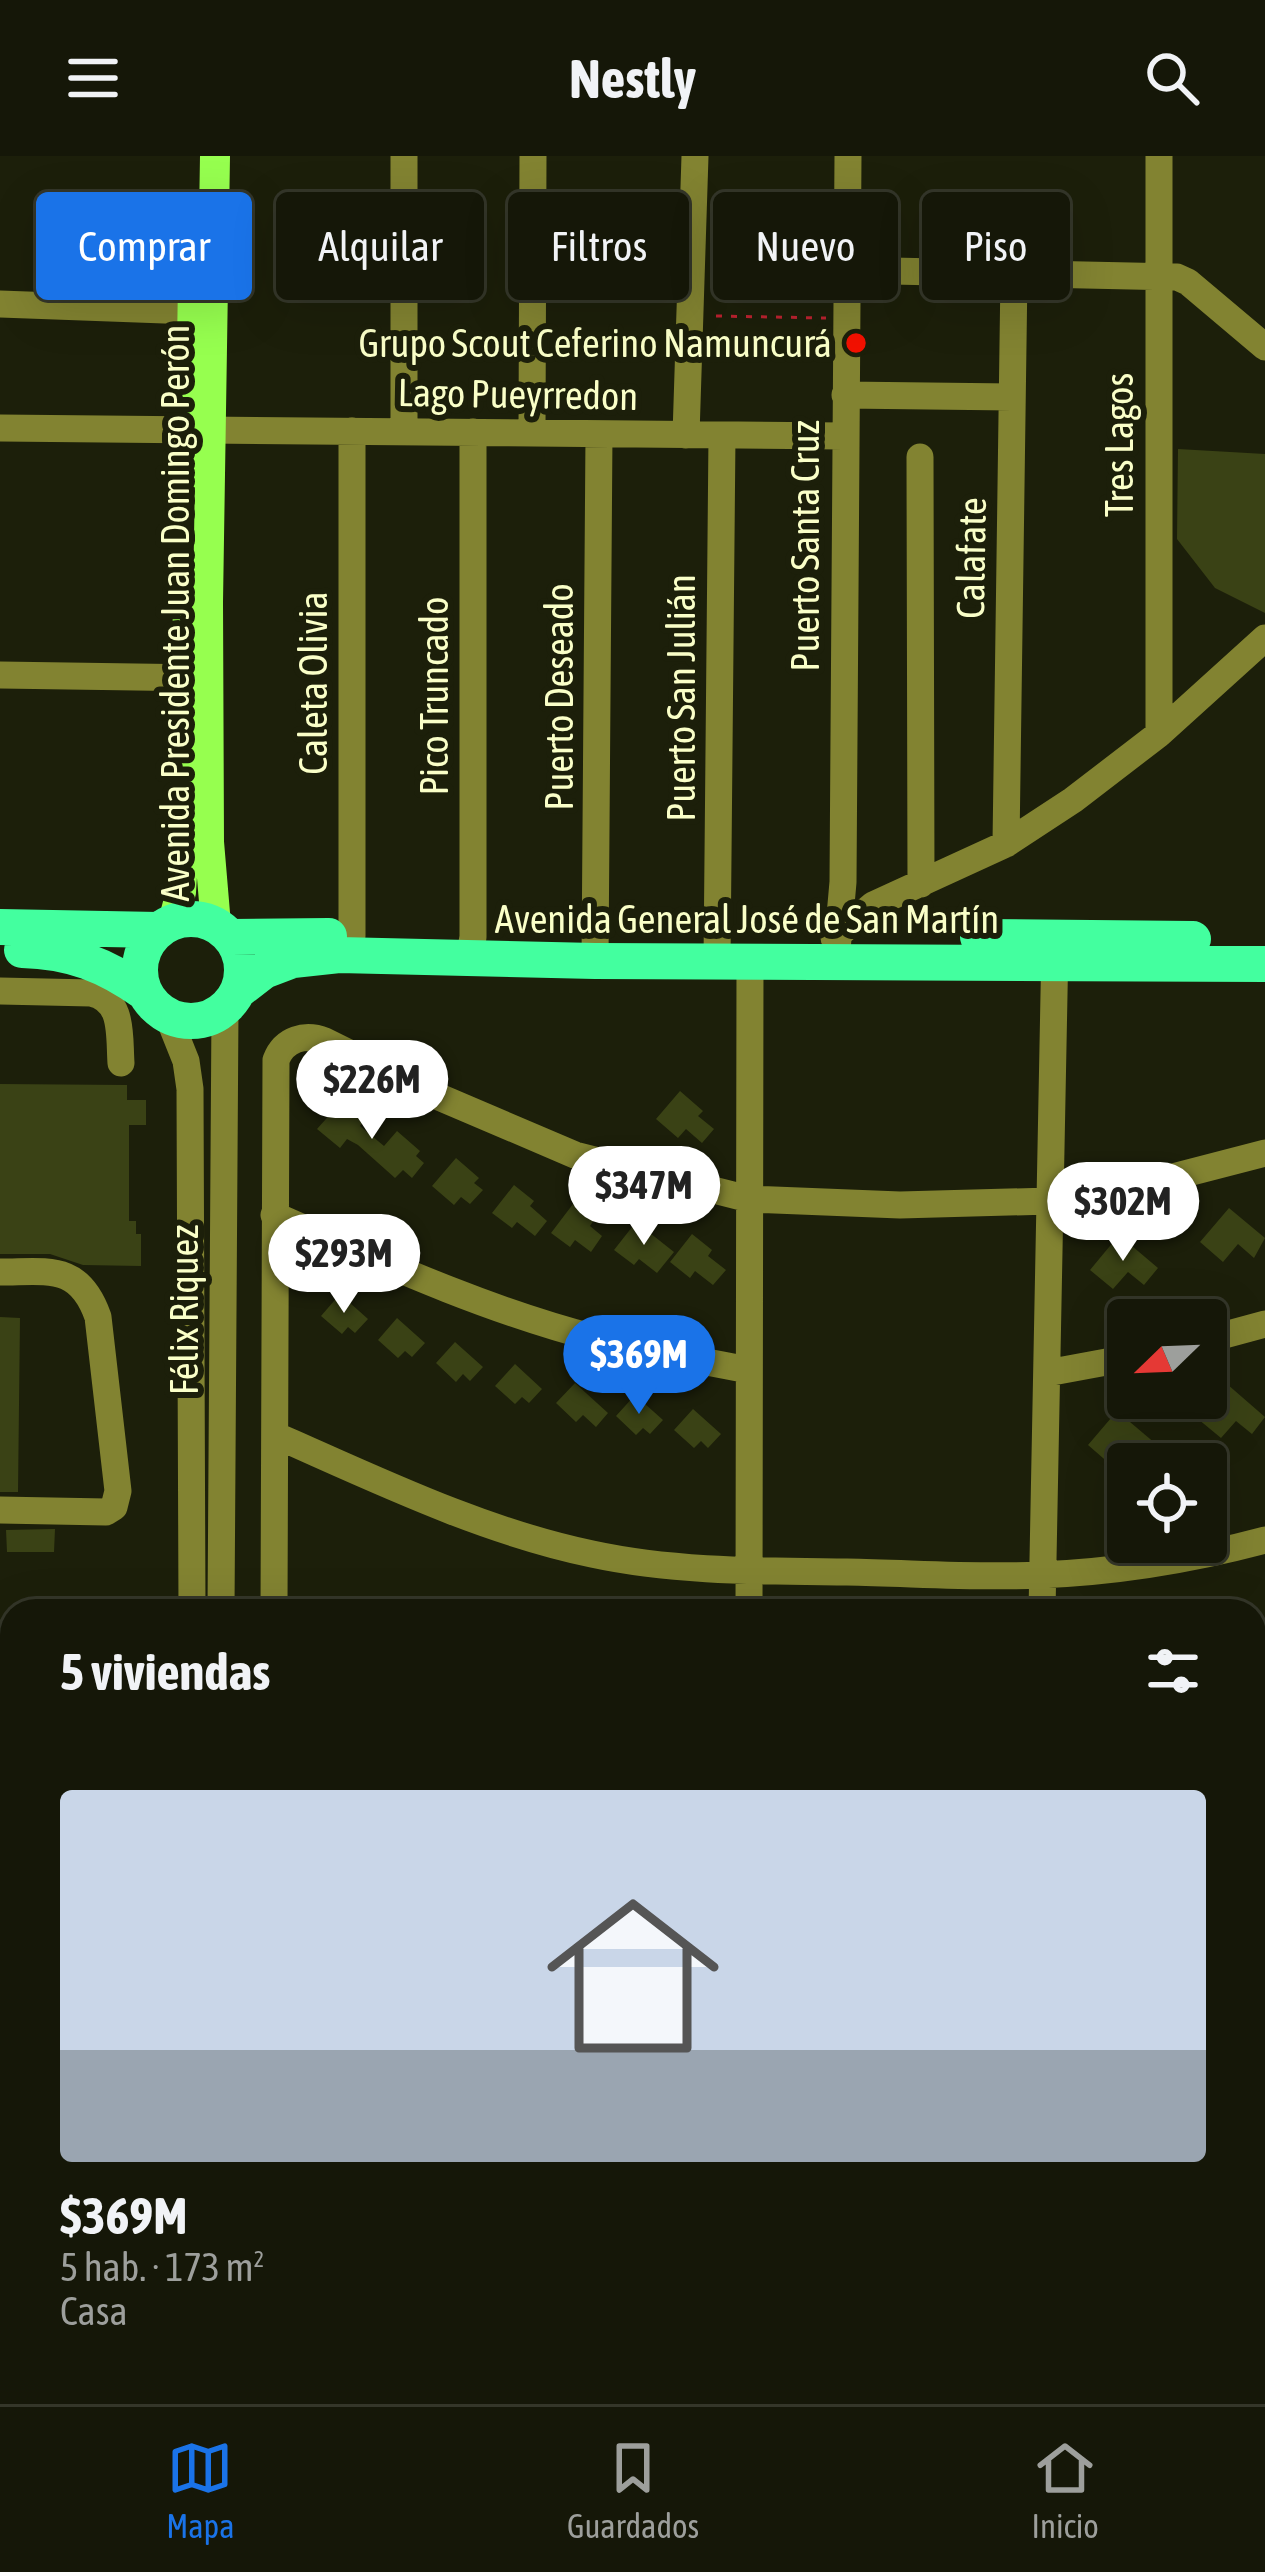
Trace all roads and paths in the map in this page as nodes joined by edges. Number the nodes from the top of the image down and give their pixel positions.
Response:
1 (195, 156) edge
2 (215, 156) edge
3 (404, 156) edge
4 (533, 156) edge
5 (695, 156) edge
6 (848, 156) edge
7 (1159, 156) edge
8 (847, 192) edge
9 (1070, 273) edge
10 (1158, 274) junction
11 (846, 300) edge
12 (1014, 300) edge
13 (0, 304) edge
14 (192, 311) junction
15 (688, 316) junction
16 (846, 318) junction
17 (1265, 346) edge
18 (845, 395) junction
19 (1012, 397) junction
20 (0, 428) edge
21 (201, 430) junction
22 (352, 431) junction
23 (404, 432) junction
24 (473, 432) junction
25 (532, 433) junction
26 (599, 434) junction
27 (686, 435) junction
28 (722, 435) junction
29 (844, 436) junction
30 (920, 457) dead end
31 (1265, 638) edge
32 (0, 675) edge
33 (198, 678) junction
34 (1159, 734) junction
35 (1006, 844) junction
36 (920, 884) junction
37 (165, 926) junction
38 (0, 927) edge
39 (224, 931) junction
40 (352, 936) junction
41 (1265, 940) edge
42 (471, 948) junction
43 (596, 949) junction
44 (836, 949) junction
45 (0, 950) edge
46 (1055, 950) junction
47 (729, 954) junction
48 (1265, 964) edge
49 (0, 991) edge
50 (231, 1000) junction
51 (157, 1005) junction
52 (121, 1063) dead end
53 (1265, 1153) edge
54 (749, 1199) junction
55 (1050, 1201) junction
56 (274, 1215) junction
57 (0, 1272) edge
58 (1265, 1324) edge
59 (1227, 1334) edge
60 (1107, 1362) edge
61 (749, 1370) junction
62 (1047, 1373) junction
63 (275, 1436) junction
64 (0, 1510) edge
65 (1265, 1540) edge
66 (748, 1571) junction
67 (1042, 1575) junction
68 (193, 1599) edge
69 (221, 1599) edge
70 (274, 1599) edge
71 (749, 1599) edge
72 (1042, 1599) edge

1 - 14 main road, Avenida Presidente Juan Domingo Perón
2 - 21 main road, Avenida Presidente Juan Domingo Perón
3 - 23 street
4 - 25 street
5 - 15 street
6 - 8 street, Puerto Santa Cruz
7 - 10 street, Tres Lagos
9 - 10 street
10 - 17 street
10 - 34 street, Tres Lagos
11 - 16 street, Puerto Santa Cruz
12 - 19 street, Calafate
13 - 14 street
14 - 21 main road, Avenida Presidente Juan Domingo Perón
15 - 16 path
15 - 27 street
16 - 18 street, Puerto Santa Cruz
18 - 19 street
18 - 29 street, Puerto Santa Cruz
19 - 35 street, Calafate
20 - 21 street, Lago Pueyrredon
21 - 22 street, Lago Pueyrredon
21 - 33 main road, Avenida Presidente Juan Domingo Perón
22 - 23 street, Lago Pueyrredon
22 - 40 street, Caleta Olivia
23 - 24 street, Lago Pueyrredon
24 - 25 street, Lago Pueyrredon
24 - 42 street, Pico Truncado
25 - 26 street, Lago Pueyrredon
26 - 27 street, Lago Pueyrredon
26 - 43 street, Puerto Deseado
27 - 28 street, Lago Pueyrredon
28 - 29 street, Lago Pueyrredon
28 - 47 street, Puerto San Julián
29 - 44 street, Puerto Santa Cruz
30 - 36 street
31 - 34 street
32 - 33 street
33 - 37 main road, Avenida Presidente Juan Domingo Perón
33 - 39 main road, Avenida Presidente Juan Domingo Perón
34 - 35 street
35 - 36 street
36 - 44 street
37 - 38 highway, Avenida General José de San Martín
37 - 39 highway, Avenida General José de San Martín
37 - 51 highway
39 - 40 highway, Avenida General José de San Martín
39 - 50 highway
40 - 42 highway, Avenida General José de San Martín
41 - 46 highway, Avenida General José de San Martín
42 - 43 highway, Avenida General José de San Martín
42 - 50 highway, Avenida General José de San Martín
43 - 47 highway, Avenida General José de San Martín
44 - 46 highway, Avenida General José de San Martín
44 - 47 highway, Avenida General José de San Martín
44 - 47 highway, Avenida General José de San Martín
45 - 51 highway
46 - 48 highway, Avenida General José de San Martín
46 - 55 street
47 - 54 street, Puerto San Julián
49 - 52 street
50 - 51 highway, Avenida General José de San Martín
50 - 69 street, Félix Riquez
51 - 68 street, Félix Riquez
53 - 55 street
54 - 55 street
54 - 56 street
54 - 61 street, Puerto San Julián
55 - 62 street
56 - 61 street
56 - 63 street
57 - 64 street
58 - 59 street
60 - 62 street
61 - 66 street, Puerto San Julián
62 - 67 street
63 - 66 street
63 - 70 street
65 - 67 street
66 - 67 street
66 - 71 street, Puerto San Julián
67 - 72 street

